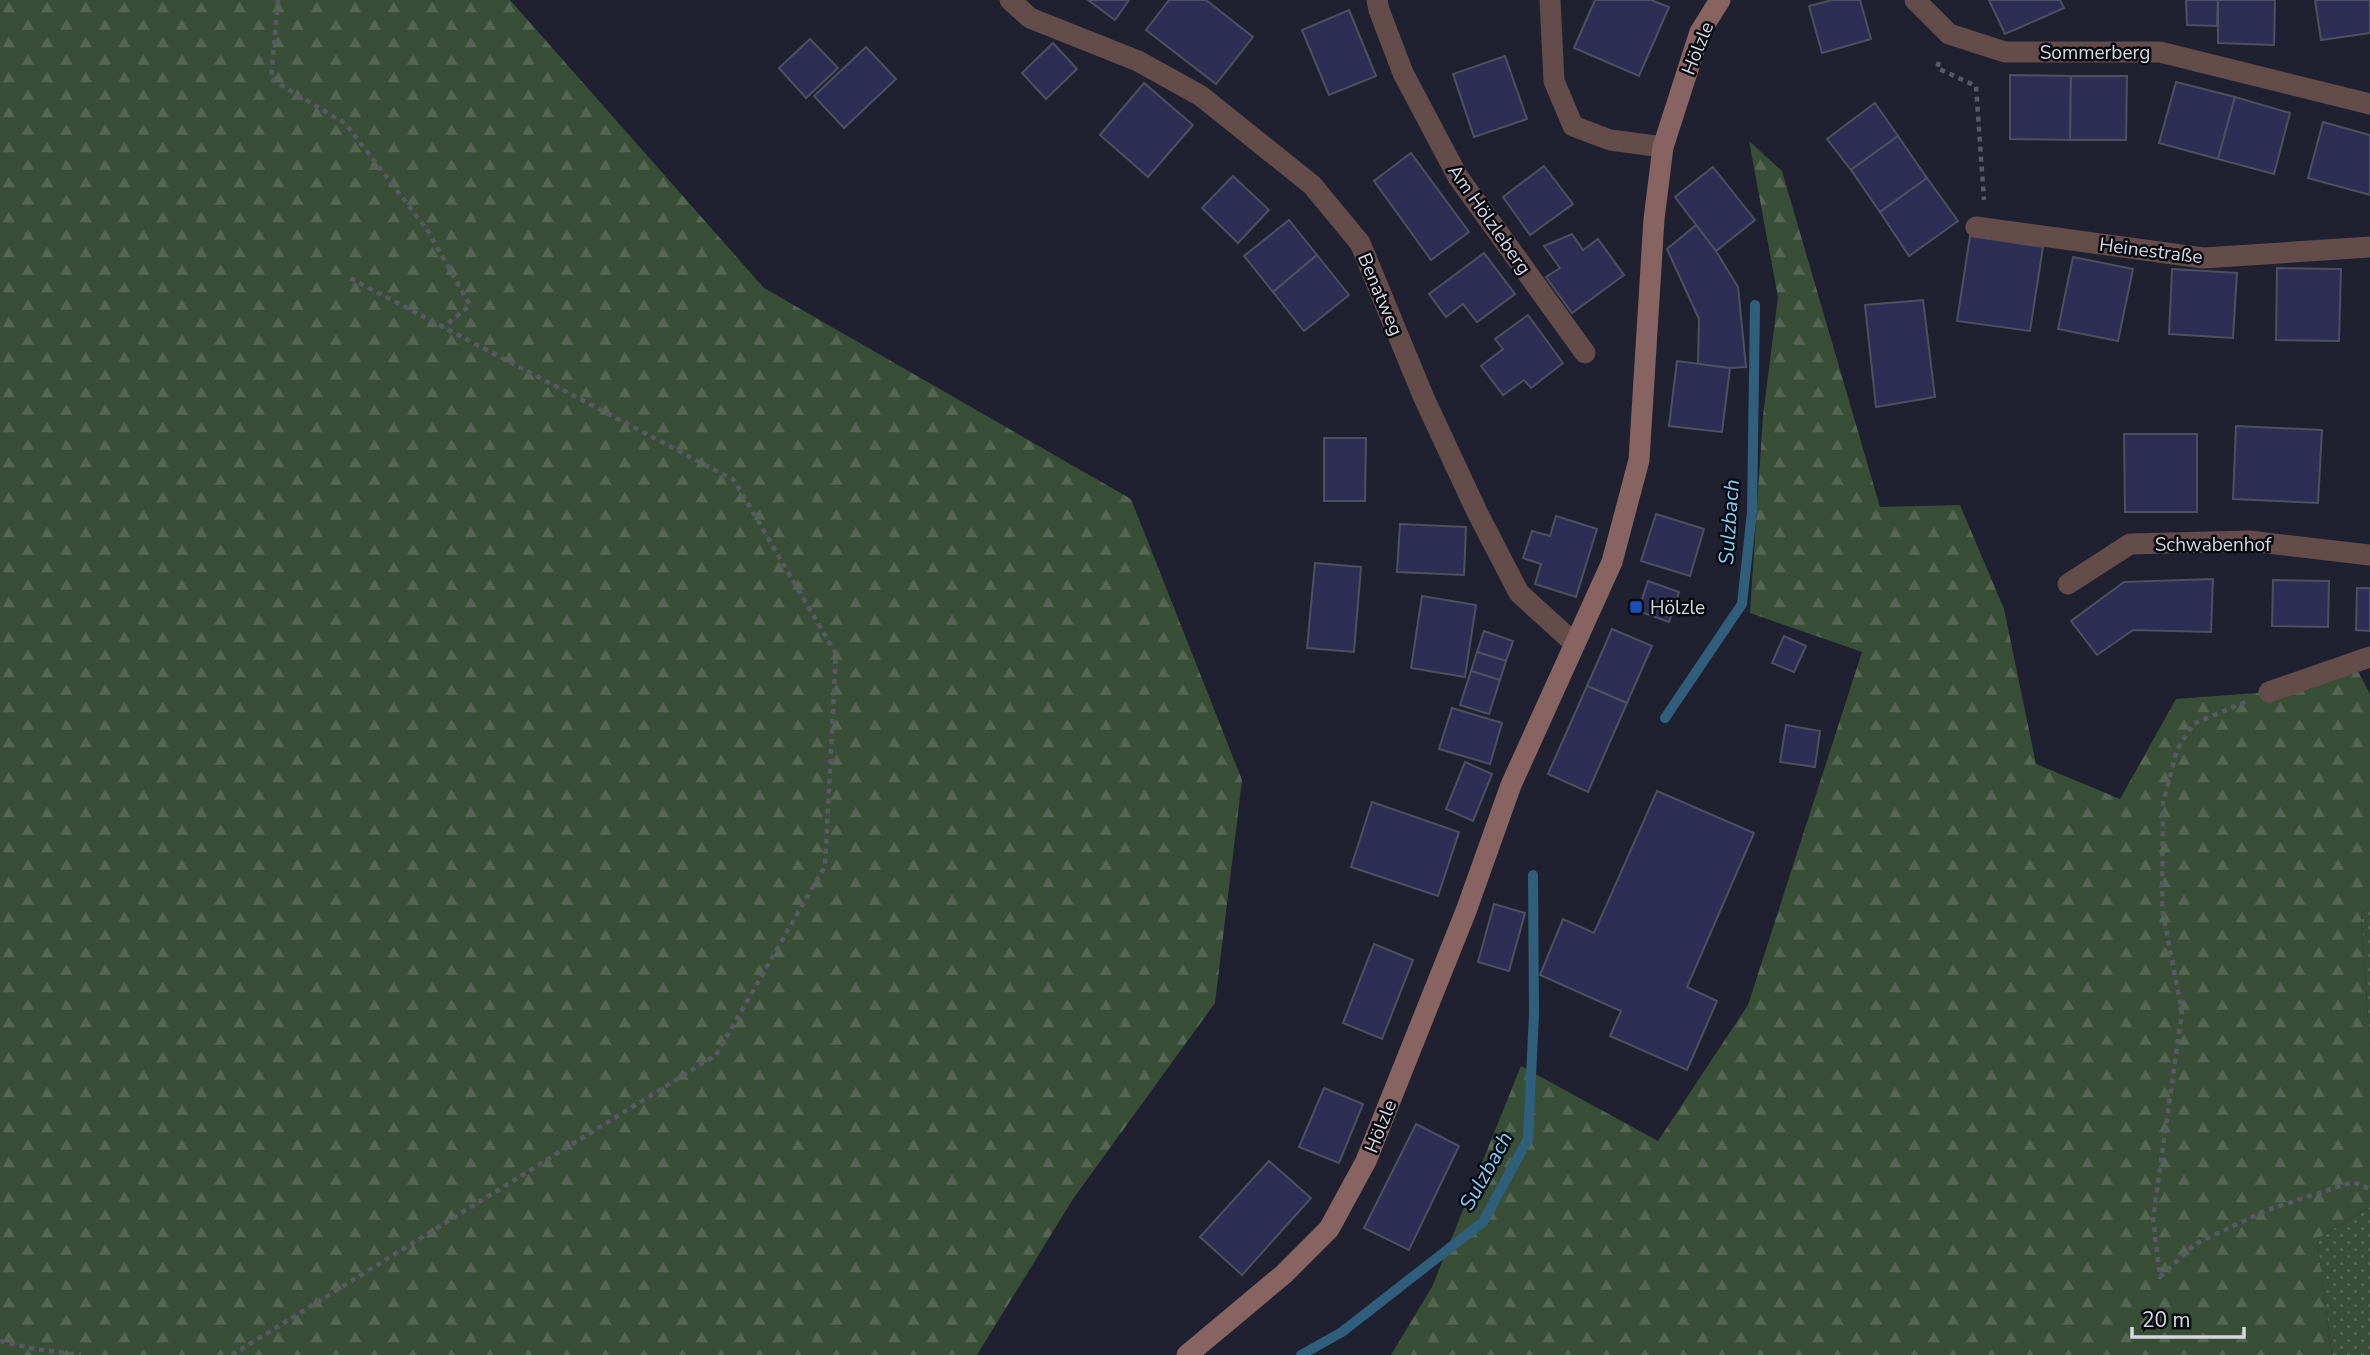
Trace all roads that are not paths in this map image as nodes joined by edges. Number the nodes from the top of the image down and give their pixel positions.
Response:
1 (1010, 0) edge
2 (1377, 0) edge
3 (1550, 0) edge
4 (1720, 0) edge
5 (1915, 0) edge
6 (2370, 104) edge
7 (1663, 147) junction
8 (1981, 228) road end
9 (2370, 247) edge
10 (1585, 353) dead end
11 (2370, 555) edge
12 (2068, 584) dead end
13 (1574, 643) junction
14 (2370, 657) edge
15 (2269, 692) road end
16 (1186, 1355) edge

1 - 13 street, Benatweg
2 - 10 street, Am Hölzleberg
3 - 7 street
4 - 7 street, Hölzle
5 - 6 street, Sommerberg
7 - 13 street, Hölzle
8 - 9 street, Heinestraße
11 - 12 street, Schwabenhof
13 - 16 street, Hölzle
14 - 15 street

